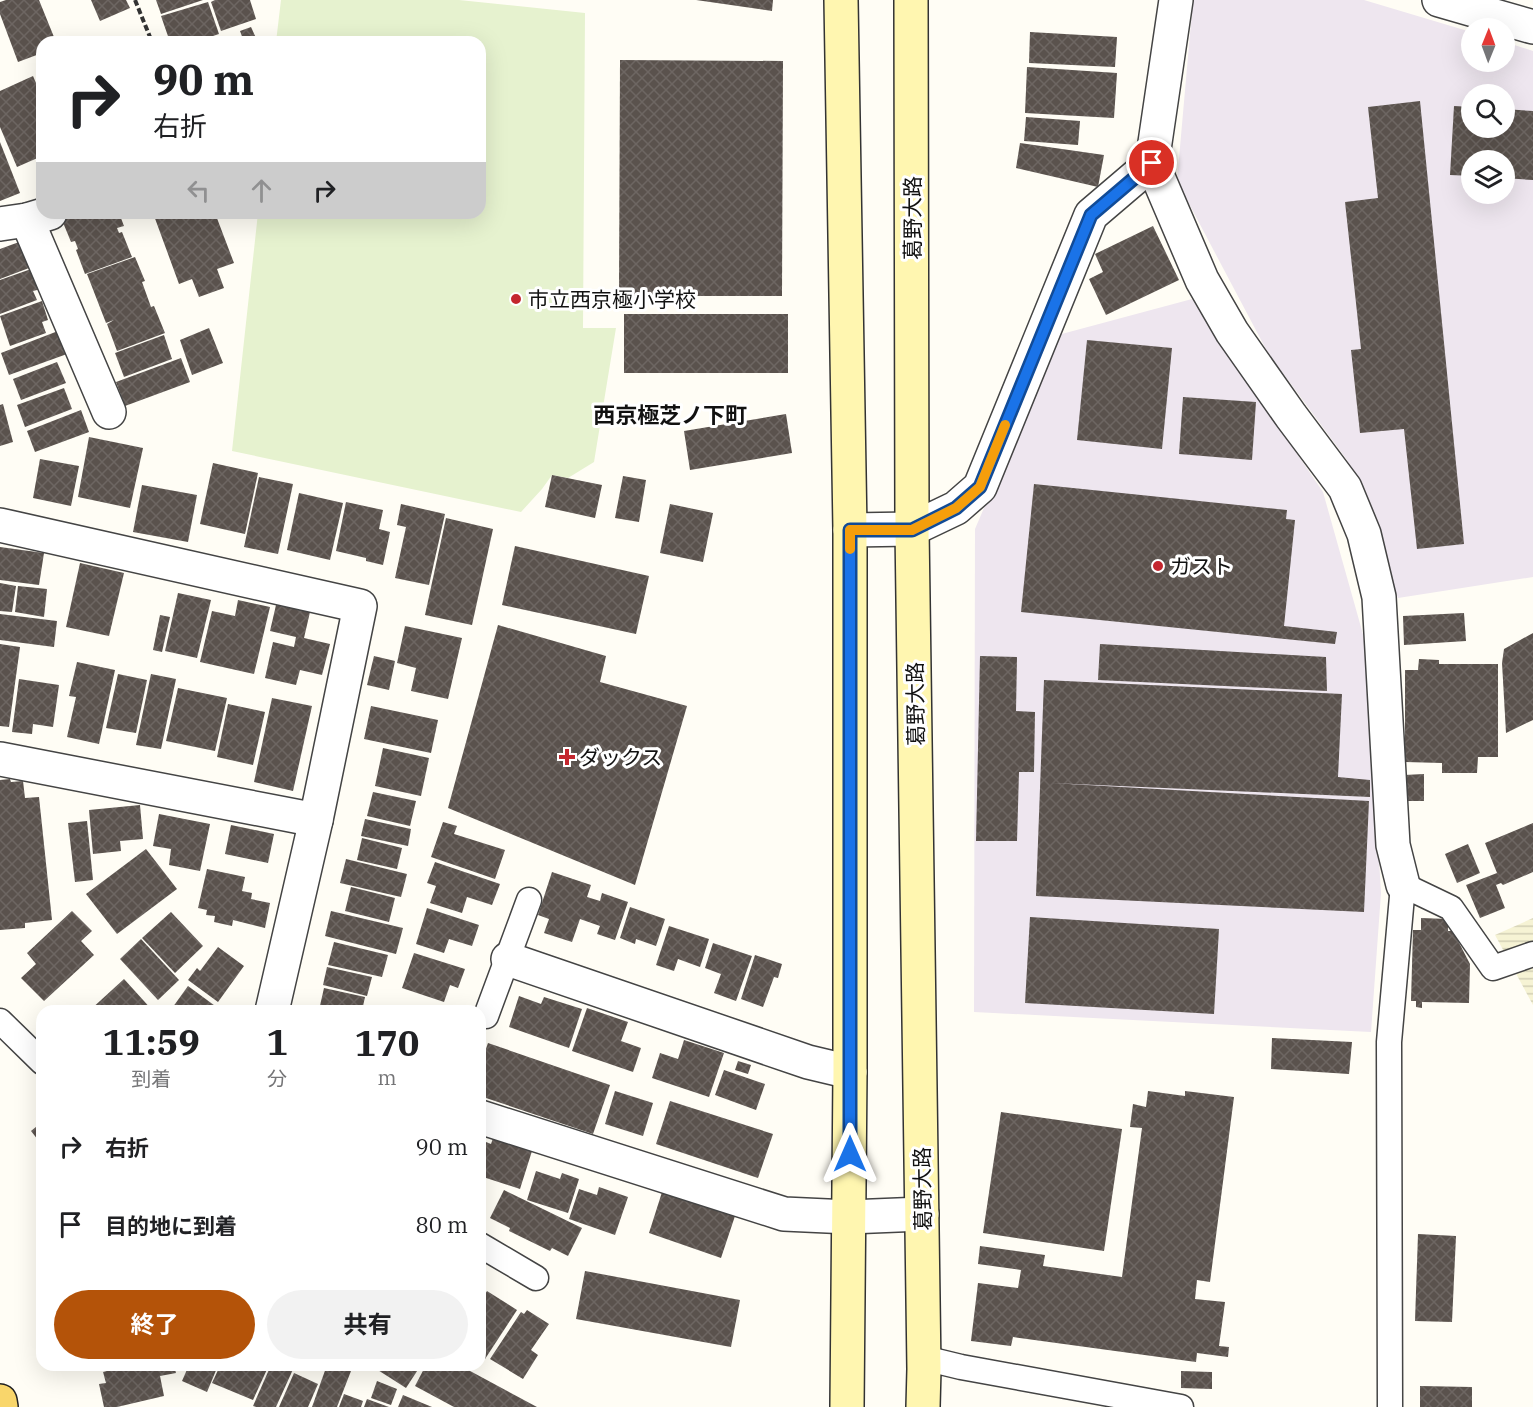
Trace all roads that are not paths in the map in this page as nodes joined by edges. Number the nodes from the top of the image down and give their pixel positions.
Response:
1 (841, 0) edge
2 (911, 0) edge
3 (1176, 0) edge
4 (1439, 0) edge
5 (1533, 27) edge
6 (1152, 163) junction
7 (26, 219) edge
8 (109, 412) dead end
9 (0, 525) edge
10 (850, 530) junction
11 (912, 530) junction
12 (0, 759) edge
13 (316, 820) junction
14 (1403, 885) junction
15 (529, 900) dead end
16 (1533, 954) edge
17 (508, 959) junction
18 (273, 1005) edge
19 (486, 1016) dead end
20 (0, 1021) edge
21 (36, 1056) edge
22 (850, 1072) junction
23 (486, 1120) edge
24 (922, 1214) junction
25 (849, 1216) junction
26 (486, 1249) edge
27 (536, 1278) dead end
28 (924, 1358) junction
29 (0, 1401) edge
30 (1, 1407) edge
31 (847, 1407) edge
32 (923, 1407) edge
33 (1181, 1407) edge
34 (1390, 1407) edge

1 - 10 street
2 - 11 street, 葛野大路
3 - 6 street
4 - 5 street
6 - 11 street
6 - 14 street
7 - 8 street
9 - 13 street
10 - 11 street
10 - 22 street
11 - 24 street, 葛野大路
12 - 13 street
13 - 18 street
14 - 16 lane
14 - 34 lane
15 - 17 lane
17 - 19 lane
17 - 22 street
20 - 21 lane
22 - 25 street
23 - 25 street
24 - 25 street
24 - 28 street, 葛野大路
25 - 31 street
26 - 27 lane
28 - 32 street, 葛野大路
28 - 33 lane
29 - 30 main road

